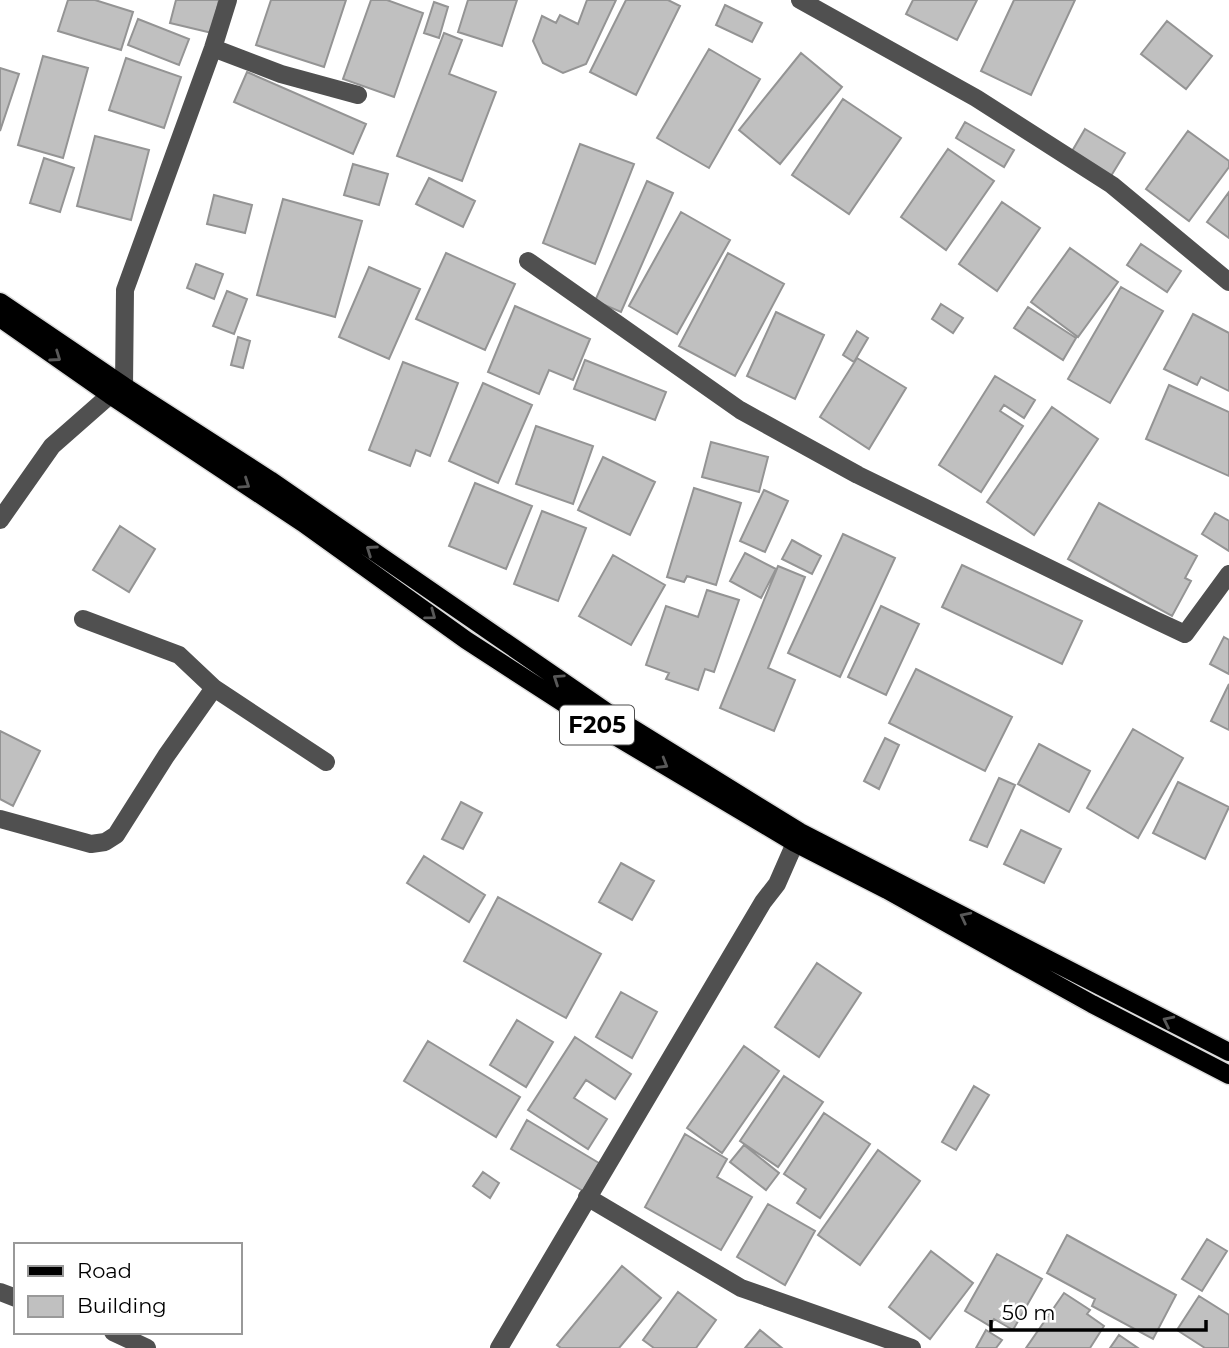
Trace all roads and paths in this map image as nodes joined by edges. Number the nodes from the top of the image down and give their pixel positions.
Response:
1 (228, 0) edge
2 (800, 0) edge
3 (212, 48) junction
4 (358, 95) dead end
5 (528, 261) dead end
6 (1229, 282) edge
7 (0, 302) edge
8 (0, 318) edge
9 (117, 390) junction
10 (0, 520) edge
11 (1229, 574) edge
12 (83, 619) dead end
13 (214, 688) junction
14 (326, 762) dead end
15 (0, 819) edge
16 (795, 843) junction
17 (1229, 1052) edge
18 (1229, 1075) edge
19 (587, 1197) junction
20 (117, 1334) edge
21 (147, 1348) edge
22 (499, 1348) edge
23 (912, 1348) edge

1 - 3 street
2 - 6 street
3 - 4 street
3 - 9 street
5 - 11 street
7 - 9 main road, F205
8 -> 9 main road, F205
9 - 10 street
9 -> 16 main road, F205
17 -> 9 main road, F205
12 - 13 street
13 - 14 street
13 - 15 street
16 - 18 main road, F205
16 - 19 street
19 - 22 street
19 - 23 street
20 - 21 street

